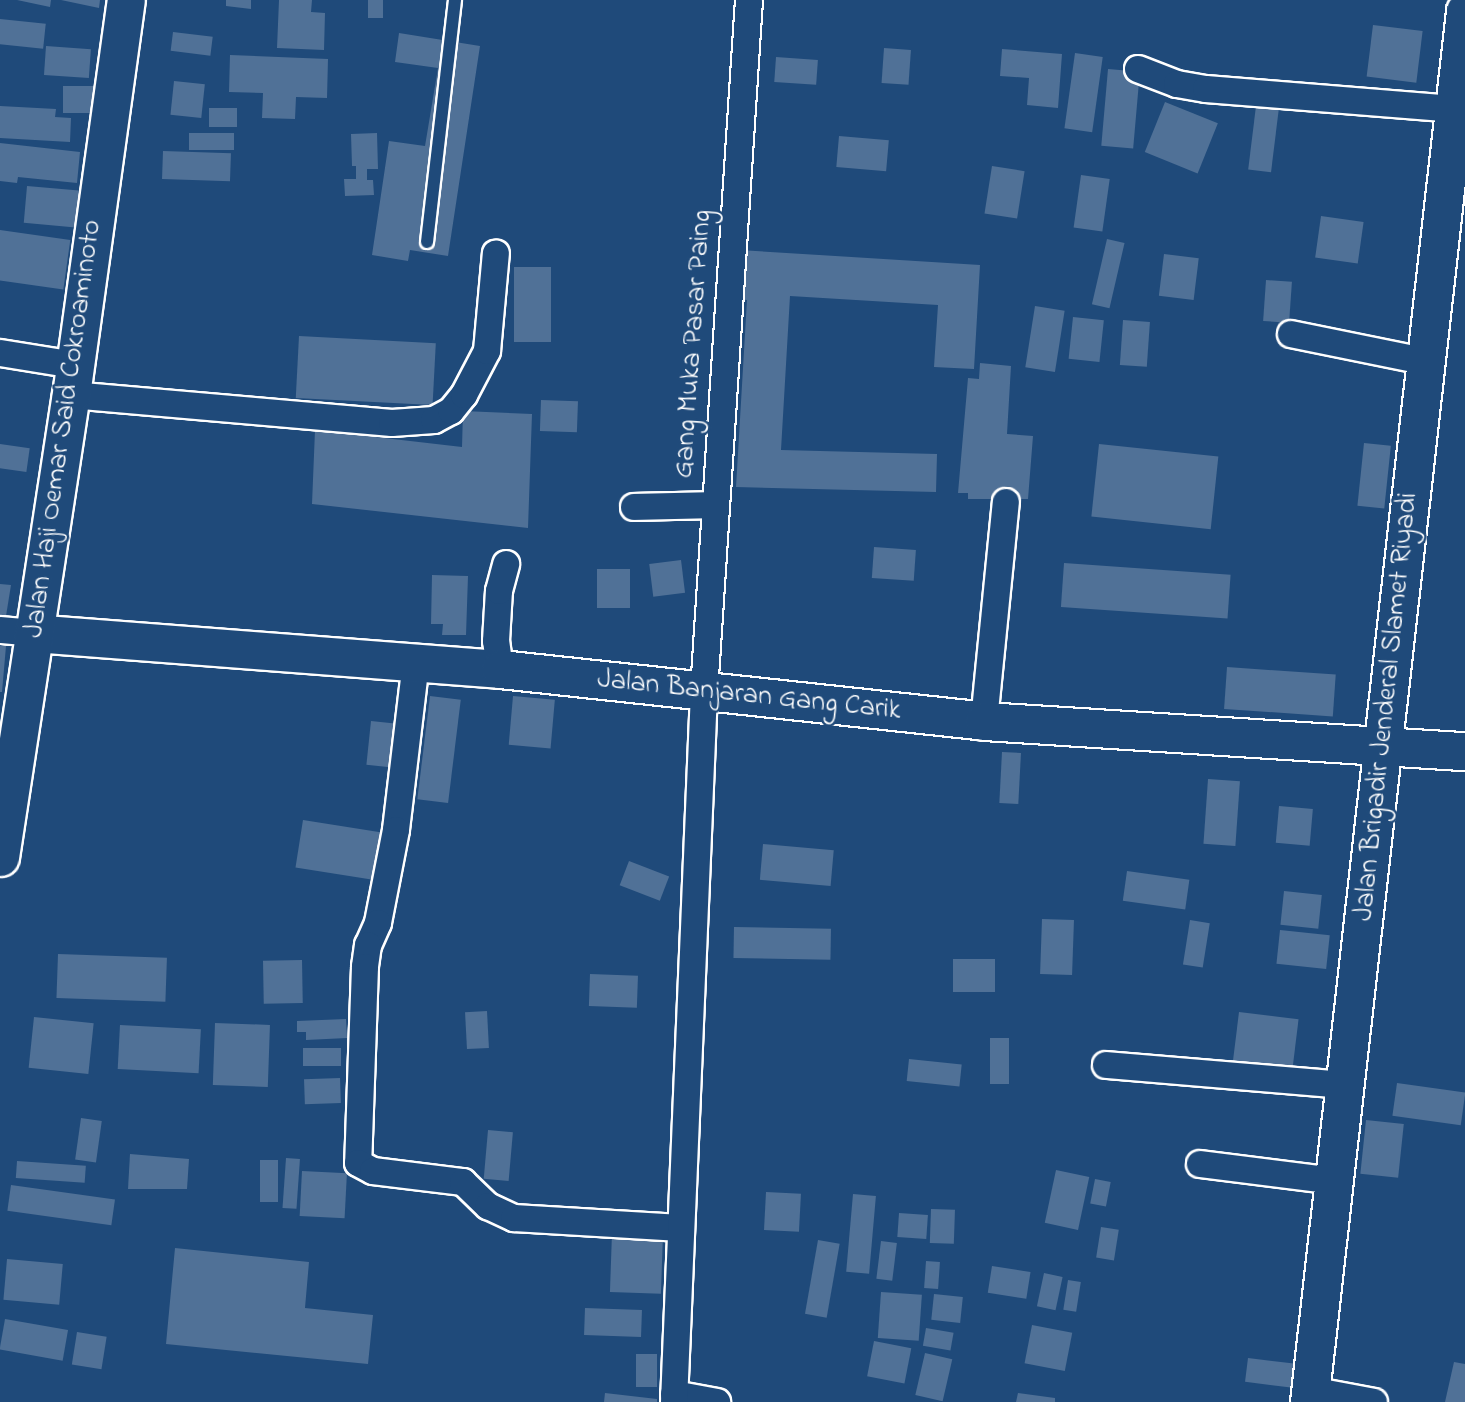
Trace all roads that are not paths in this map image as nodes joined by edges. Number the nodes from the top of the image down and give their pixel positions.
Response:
1 (126, 0) edge
2 (455, 0) edge
3 (749, 0) edge
4 (1465, 11) edge
5 (1138, 69) dead end
6 (1453, 109) junction
7 (427, 242) dead end
8 (496, 253) dead end
9 (1292, 334) dead end
10 (0, 353) edge
11 (1424, 361) junction
12 (73, 380) junction
13 (1006, 502) dead end
14 (715, 505) junction
15 (634, 507) dead end
16 (506, 564) dead end
17 (17, 631) edge
18 (416, 662) junction
19 (500, 669) junction
20 (704, 691) junction
21 (984, 721) junction
22 (1383, 744) junction
23 (1465, 751) edge
24 (0, 857) edge
25 (1106, 1065) dead end
26 (1346, 1085) junction
27 (1200, 1164) dead end
28 (1335, 1181) junction
29 (681, 1228) junction
30 (1310, 1396) edge
31 (674, 1398) edge
32 (717, 1402) edge
33 (1374, 1402) edge

1 - 12 street, Jalan Haji Oemar Said Cokroaminoto
2 - 7 lane
3 - 14 street, Gang Muka Pasar Paing
4 - 6 street, Jalan Brigadir Jenderal Slamet Riyadi
5 - 6 street
6 - 11 street, Jalan Brigadir Jenderal Slamet Riyadi
8 - 12 street
9 - 11 street
10 - 12 street
11 - 22 street, Jalan Brigadir Jenderal Slamet Riyadi
12 - 17 street, Jalan Haji Oemar Said Cokroaminoto
13 - 21 street
14 - 15 street
14 - 20 street, Gang Muka Pasar Paing
16 - 19 street
17 - 18 street, Jalan Banjaran Gang Carik
17 - 24 street, Jalan Haji Oemar Said Cokroaminoto
18 - 19 street, Jalan Banjaran Gang Carik
18 - 29 street
19 - 20 street, Jalan Banjaran Gang Carik
20 - 21 street, Jalan Banjaran Gang Carik
20 - 29 street, Gang Muka Pasar Paing
21 - 22 street, Jalan Banjaran Gang Carik
22 - 23 street, Jalan Banjaran Gang Carik
22 - 26 street, Jalan Brigadir Jenderal Slamet Riyadi
25 - 26 street
26 - 28 street, Jalan Brigadir Jenderal Slamet Riyadi
27 - 28 street
28 - 30 street, Jalan Brigadir Jenderal Slamet Riyadi
29 - 31 street, Gang Muka Pasar Paing
30 - 33 street
31 - 32 street

